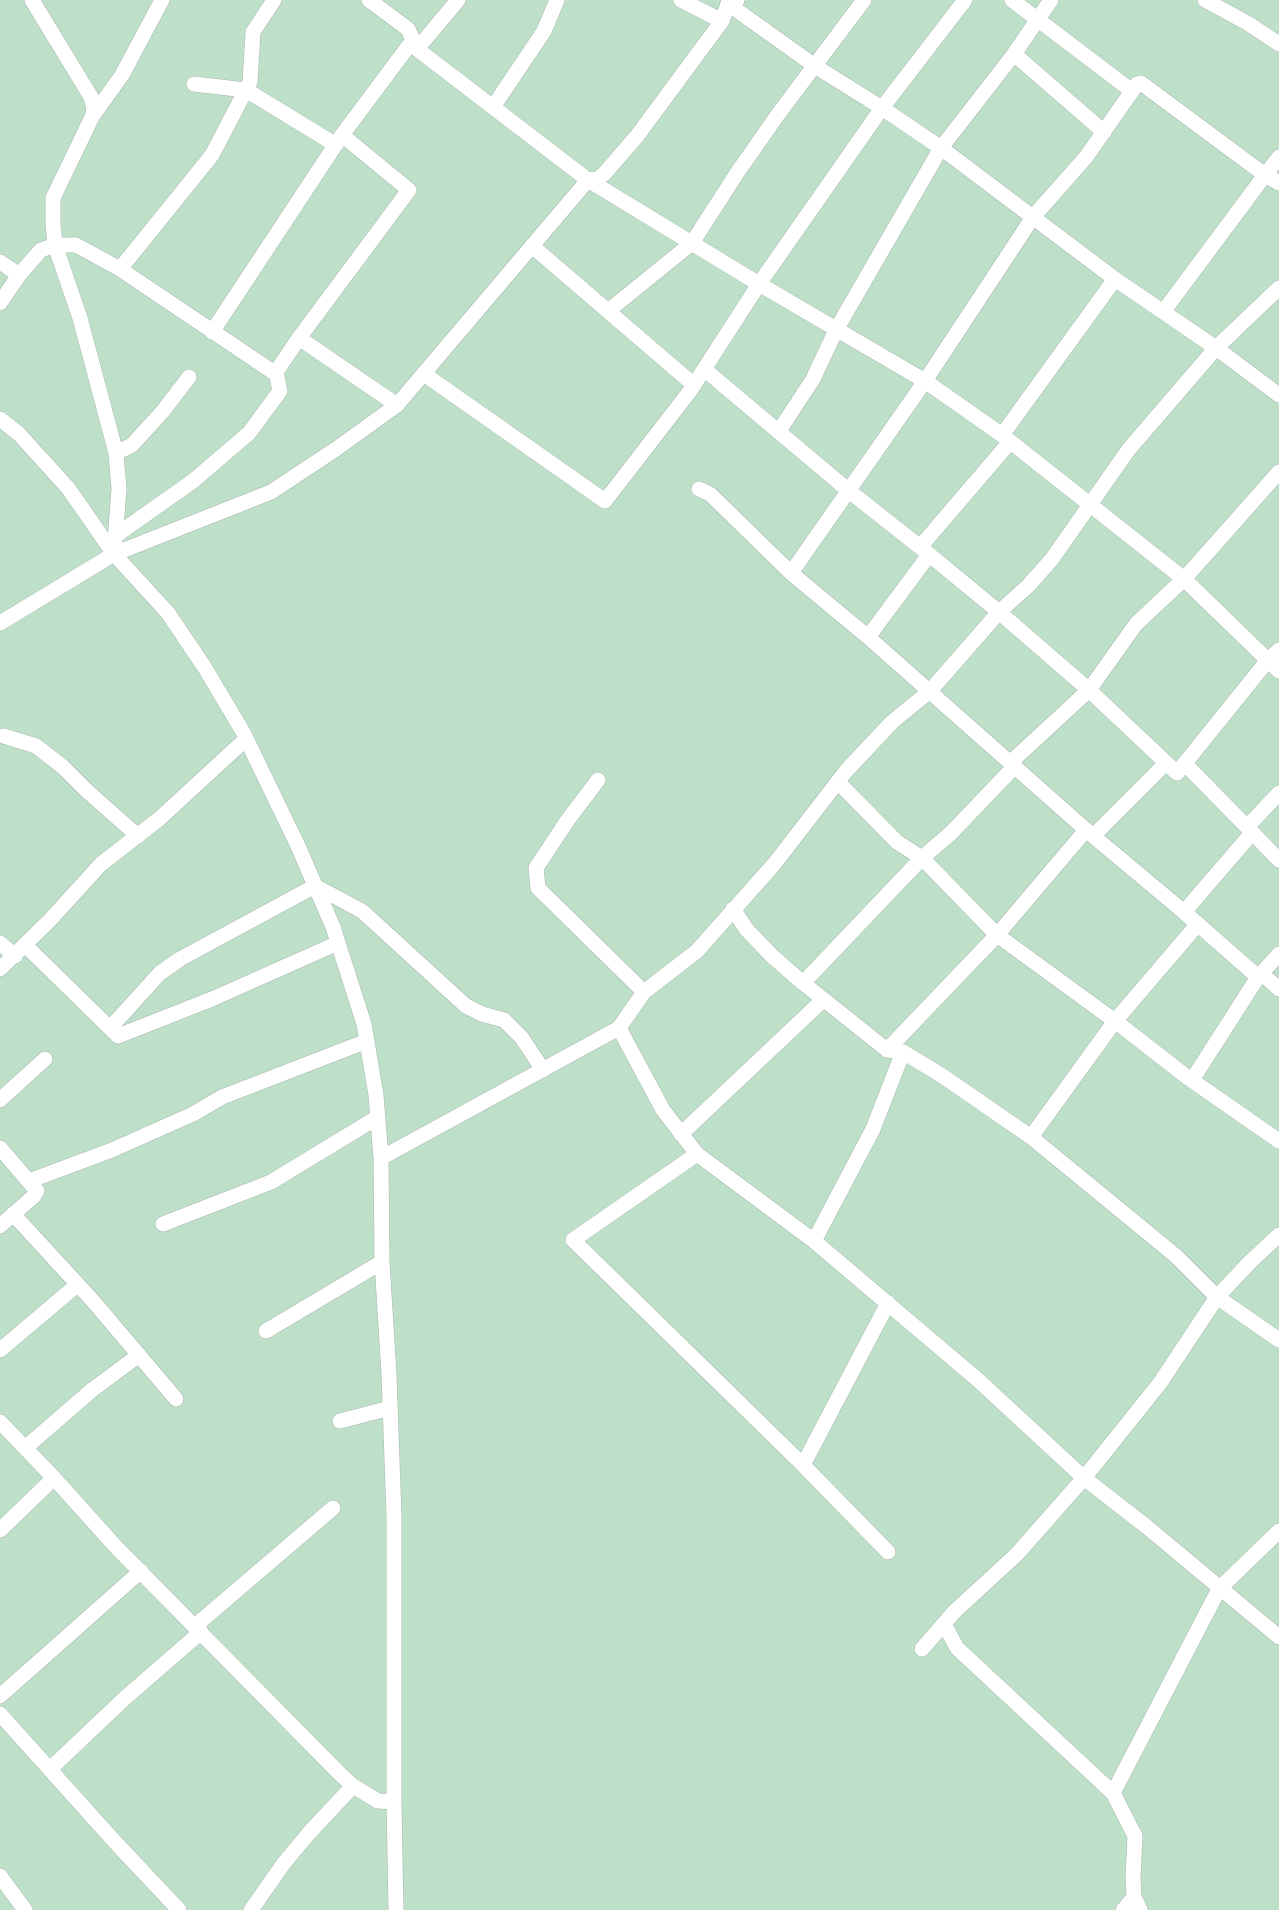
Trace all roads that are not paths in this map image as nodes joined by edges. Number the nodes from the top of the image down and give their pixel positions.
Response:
1 (32, 0) edge
2 (162, 0) edge
3 (274, 0) edge
4 (369, 0) edge
5 (458, 0) edge
6 (557, 0) edge
7 (681, 0) edge
8 (864, 0) edge
9 (965, 0) edge
10 (1012, 0) edge
11 (1051, 0) edge
12 (1205, 0) edge
13 (732, 2) edge
14 (1038, 19) junction
15 (722, 20) junction
16 (415, 44) junction
17 (1279, 44) edge
18 (1014, 54) junction
19 (815, 66) junction
20 (194, 84) dead end
21 (246, 90) junction
22 (1132, 91) junction
23 (493, 107) junction
24 (882, 108) junction
25 (92, 118) junction
26 (1104, 132) junction
27 (339, 140) junction
28 (941, 148) junction
29 (1279, 157) edge
30 (1265, 175) junction
31 (588, 180) junction
32 (1279, 184) edge
33 (1033, 217) junction
34 (692, 243) junction
35 (55, 245) junction
36 (532, 246) junction
37 (0, 262) edge
38 (120, 269) junction
39 (19, 276) junction
40 (1115, 279) junction
41 (759, 284) junction
42 (1279, 288) edge
43 (0, 303) edge
44 (608, 311) junction
45 (1163, 312) junction
46 (836, 330) junction
47 (212, 332) junction
48 (299, 338) junction
49 (1216, 348) junction
50 (704, 369) junction
51 (276, 372) junction
52 (424, 374) junction
53 (189, 377) dead end
54 (925, 380) junction
55 (694, 385) junction
56 (1279, 395) edge
57 (397, 405) junction
58 (0, 419) edge
59 (779, 431) junction
60 (1006, 439) junction
61 (116, 453) junction
62 (1279, 472) edge
63 (699, 489) dead end
64 (849, 491) junction
65 (1091, 506) junction
66 (115, 536) junction
67 (925, 551) junction
68 (114, 554) junction
69 (792, 573) junction
70 (1184, 579) junction
71 (999, 612) junction
72 (0, 623) edge
73 (868, 638) junction
74 (1273, 655) edge
75 (1279, 671) edge
76 (1089, 690) junction
77 (930, 691) junction
78 (4, 736) dead end
79 (246, 739) junction
80 (1166, 763) junction
81 (1013, 764) junction
82 (1185, 764) junction
83 (598, 780) dead end
84 (838, 782) junction
85 (1279, 793) edge
86 (1250, 830) junction
87 (1090, 833) junction
88 (138, 836) junction
89 (922, 858) junction
90 (1279, 860) edge
91 (315, 886) junction
92 (733, 909) junction
93 (1184, 912) junction
94 (1198, 924) junction
95 (997, 935) junction
96 (0, 943) edge
97 (338, 943) junction
98 (20, 951) junction
99 (1279, 954) edge
100 (0, 969) edge
101 (1260, 975) junction
102 (803, 983) junction
103 (1279, 989) edge
104 (644, 992) junction
105 (823, 1000) junction
106 (1115, 1021) junction
107 (110, 1028) junction
108 (618, 1028) junction
109 (367, 1041) junction
110 (887, 1050) junction
111 (903, 1052) junction
112 (45, 1059) dead end
113 (543, 1070) junction
114 (1192, 1080) junction
115 (0, 1100) edge
116 (378, 1117) junction
117 (681, 1134) junction
118 (1031, 1137) junction
119 (1279, 1141) edge
120 (0, 1148) edge
121 (696, 1154) junction
122 (381, 1158) junction
123 (29, 1181) junction
124 (13, 1214) junction
125 (163, 1224) dead end
126 (0, 1226) edge
127 (1279, 1235) edge
128 (814, 1241) junction
129 (382, 1262) junction
130 (77, 1284) junction
131 (1217, 1296) junction
132 (888, 1303) junction
133 (266, 1331) dead end
134 (1279, 1340) edge
135 (0, 1350) edge
136 (139, 1355) junction
137 (176, 1399) dead end
138 (390, 1408) junction
139 (340, 1421) dead end
140 (0, 1422) edge
141 (25, 1448) junction
142 (803, 1465) junction
143 (54, 1478) junction
144 (1084, 1478) junction
145 (332, 1508) dead end
146 (0, 1530) edge
147 (1279, 1531) edge
148 (888, 1552) dead end
149 (141, 1571) junction
150 (1220, 1589) junction
151 (944, 1624) junction
152 (198, 1629) junction
153 (1279, 1637) edge
154 (922, 1649) dead end
155 (0, 1696) edge
156 (0, 1714) edge
157 (50, 1769) junction
158 (353, 1786) junction
159 (1113, 1793) junction
160 (394, 1802) junction
161 (0, 1876) edge
162 (1137, 1903) edge
163 (25, 1910) edge
164 (178, 1910) edge
165 (251, 1910) edge
166 (396, 1910) edge
167 (1123, 1910) edge

1 - 25 street
2 - 25 street
3 - 21 street
4 - 16 street
5 - 16 street
6 - 23 street
7 - 15 street
8 - 19 street
9 - 24 street
10 - 14 street
11 - 14 street
12 - 17 street
13 - 15 street
13 - 19 street
14 - 18 street
14 - 22 street
15 - 31 street
16 - 23 street
16 - 27 street
18 - 26 street
18 - 28 street
19 - 24 street
19 - 34 street
20 - 21 street
21 - 27 street
21 - 38 street
22 - 26 street
22 - 30 street
23 - 31 street
24 - 28 street
24 - 41 street
25 - 35 street
26 - 33 street
27 - 47 street
27 - 48 street
28 - 33 street
28 - 46 street
29 - 30 street
30 - 32 street
30 - 45 street
31 - 34 street
31 - 36 street
33 - 40 street
33 - 54 street
34 - 41 street
34 - 44 street
35 - 38 street
35 - 39 street
35 - 61 street
36 - 44 street
36 - 52 street
37 - 39 street
38 - 47 street
39 - 43 street
40 - 45 street
40 - 60 street
41 - 46 street
41 - 50 street
42 - 49 street
44 - 55 street
45 - 49 street
46 - 54 street
46 - 59 street
47 - 51 street
48 - 51 street
48 - 57 street
49 - 56 street
49 - 65 street
50 - 55 street
50 - 59 street
51 - 66 street
52 - 55 street
52 - 57 street
53 - 61 street
54 - 60 street
54 - 64 street
57 - 68 street
58 - 68 street
59 - 64 street
60 - 65 street
60 - 67 street
61 - 66 street
62 - 70 street
63 - 69 street
64 - 67 street
64 - 69 street
65 - 70 street
65 - 71 street
66 - 68 street
67 - 71 street
67 - 73 street
68 - 72 street
68 - 79 street
69 - 73 street
70 - 74 street
70 - 76 street
71 - 76 street
71 - 77 street
73 - 77 street
74 - 75 street
74 - 82 street
76 - 80 street
76 - 81 street
77 - 81 street
77 - 84 street
78 - 88 street
79 - 88 street
79 - 91 street
80 - 82 street
80 - 87 street
81 - 87 street
81 - 89 street
82 - 86 street
83 - 104 street
84 - 89 street
84 - 92 street
85 - 86 street
86 - 90 street
86 - 93 street
87 - 93 street
87 - 95 street
88 - 98 street
89 - 95 street
89 - 102 street
91 - 97 street
91 - 107 street
91 - 113 street
92 - 102 street
92 - 104 street
93 - 94 street
94 - 101 street
94 - 106 street
95 - 106 street
95 - 110 street
96 - 98 street
97 - 107 street
97 - 109 street
98 - 100 street
98 - 107 street
99 - 101 street
101 - 103 street
101 - 114 street
102 - 105 street
104 - 108 street
105 - 110 street
105 - 117 street
106 - 114 street
106 - 118 street
108 - 113 street
108 - 117 street
109 - 116 street
109 - 123 street
110 - 111 street
111 - 118 street
111 - 128 street
112 - 115 street
113 - 122 street
114 - 119 street
116 - 122 street
116 - 125 street
117 - 121 street
118 - 131 street
120 - 123 street
121 - 128 street
121 - 142 street
122 - 129 street
123 - 124 street
124 - 126 street
124 - 130 street
127 - 131 street
128 - 132 street
129 - 133 street
129 - 138 street
130 - 135 street
130 - 136 street
131 - 134 street
131 - 144 street
132 - 142 street
132 - 144 street
136 - 137 street
136 - 141 street
138 - 139 street
138 - 160 street
140 - 141 street
141 - 143 street
142 - 148 street
143 - 146 street
143 - 149 street
144 - 150 street
144 - 151 street
145 - 152 street
147 - 150 street
149 - 152 street
149 - 155 street
150 - 153 street
150 - 159 street
151 - 154 street
151 - 159 street
152 - 157 street
152 - 158 street
156 - 157 street
157 - 164 street
158 - 160 street
158 - 165 street
159 - 162 street
160 - 166 street
161 - 163 street
162 - 167 street

